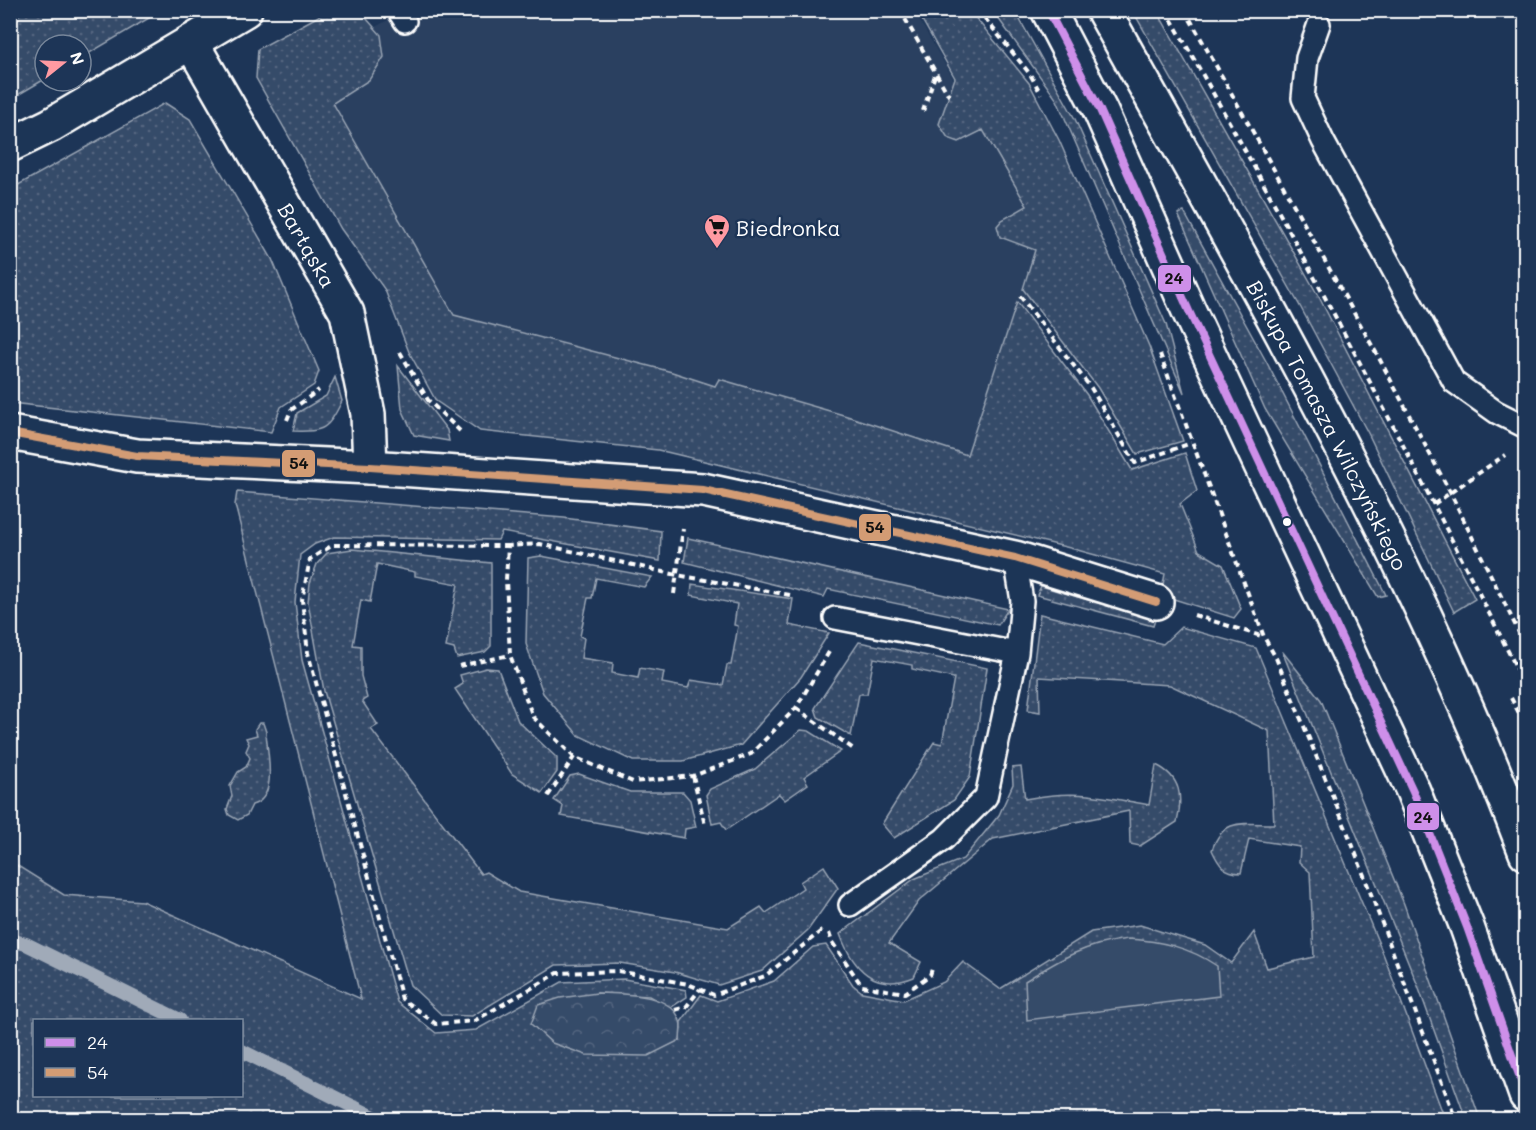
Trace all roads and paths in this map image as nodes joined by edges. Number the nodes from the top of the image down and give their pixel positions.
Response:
1 (245, 10) edge
2 (440, 10) edge
3 (900, 10) edge
4 (978, 10) edge
5 (1048, 10) edge
6 (1103, 10) edge
7 (1166, 10) edge
8 (1185, 10) edge
9 (460, 11) edge
10 (1319, 24) dead end
11 (191, 42) junction
12 (936, 72) junction
13 (1042, 95) dead end
14 (949, 96) dead end
15 (923, 111) dead end
16 (10, 145) edge
17 (1020, 296) dead end
18 (397, 344) dead end
19 (1156, 346) dead end
20 (1526, 427) edge
21 (10, 433) edge
22 (469, 439) dead end
23 (1191, 443) junction
24 (1511, 451) dead end
25 (370, 467) junction
26 (1451, 494) junction
27 (1434, 504) junction
28 (684, 524) dead end
29 (508, 546) junction
30 (1015, 558) junction
31 (677, 575) junction
32 (674, 594) dead end
33 (790, 595) dead end
34 (1156, 602) joint
35 (841, 620) joint
36 (1264, 637) junction
37 (1526, 647) edge
38 (1017, 653) junction
39 (510, 655) junction
40 (459, 666) dead end
41 (1526, 687) edge
42 (796, 708) junction
43 (855, 750) dead end
44 (574, 757) junction
45 (693, 776) junction
46 (548, 796) dead end
47 (705, 825) dead end
48 (1526, 853) edge
49 (850, 905) dead end
50 (932, 969) dead end
51 (700, 989) junction
52 (675, 1010) dead end
53 (1526, 1095) edge
54 (1456, 1119) edge

1 - 11 street
2 - 9 path
3 - 12 path
4 - 13 path
5 - 53 street
6 - 48 street, Biskupa Tomasza Wilczyńskiego
7 - 27 path
8 - 26 path
10 - 20 lane
11 - 16 street
11 - 25 street, Bartąska
12 - 14 path
12 - 15 path
17 - 23 path
18 - 22 path
19 - 23 path
21 - 25 street
23 - 36 path
24 - 26 path
25 - 30 street
26 - 27 path
26 - 37 path
27 - 41 path
28 - 31 path
29 - 31 path
29 - 39 path
29 - 51 path
30 - 34 street
30 - 38 lane
31 - 32 path
31 - 33 path
34 - 36 path
35 - 38 lane
35 - 42 path
36 - 54 path
38 - 49 lane
39 - 40 path
39 - 44 path
42 - 43 path
42 - 45 path
44 - 45 path
44 - 46 path
45 - 47 path
50 - 51 path
51 - 52 path

